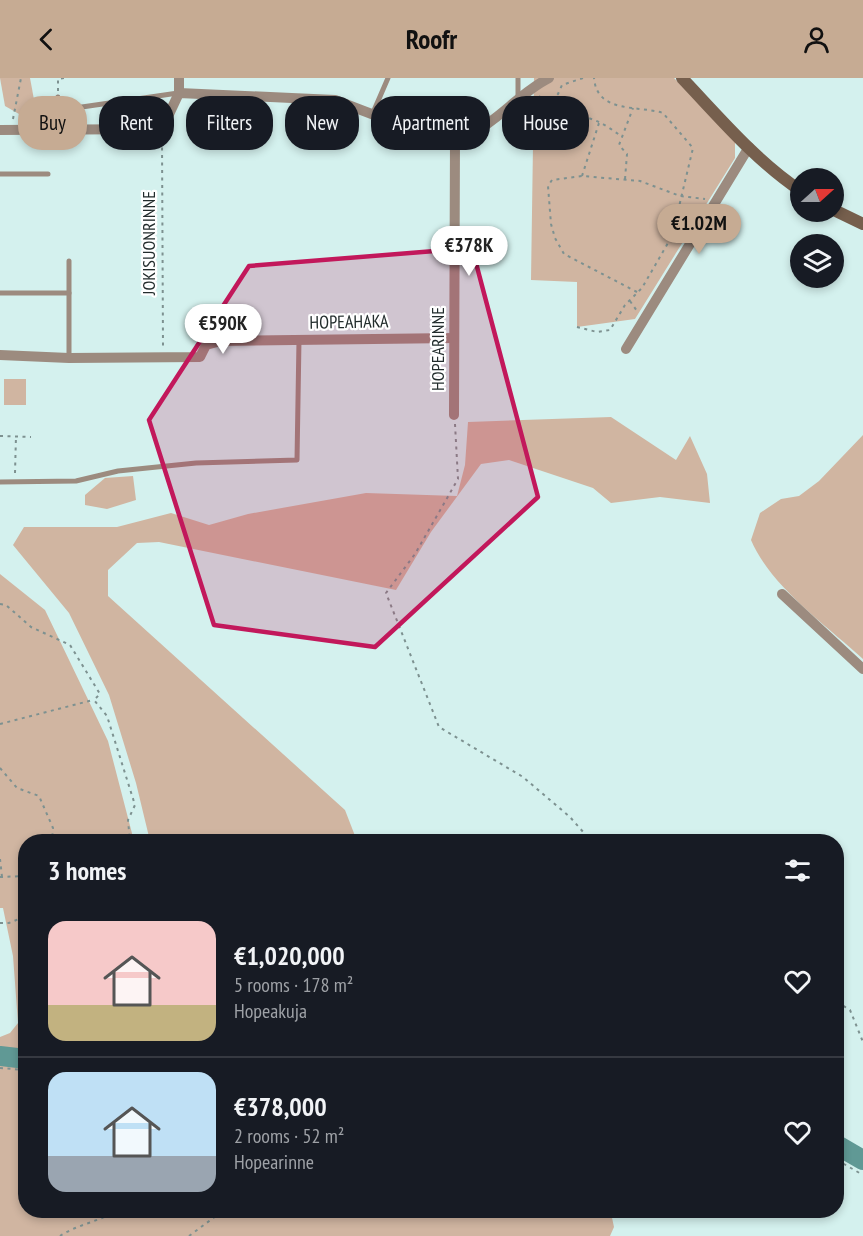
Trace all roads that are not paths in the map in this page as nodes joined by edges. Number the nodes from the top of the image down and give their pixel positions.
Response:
1 (179, 78) edge
2 (388, 78) edge
3 (518, 78) edge
4 (549, 78) edge
5 (682, 78) edge
6 (179, 93) junction
7 (380, 96) edge
8 (518, 96) edge
9 (521, 96) edge
10 (87, 106) edge
11 (502, 111) edge
12 (371, 115) edge
13 (490, 120) edge
14 (5, 130) edge
15 (749, 147) junction
16 (455, 150) edge
17 (0, 174) edge
18 (48, 174) dead end
19 (790, 183) edge
20 (844, 215) edge
21 (863, 224) edge
22 (69, 261) dead end
23 (0, 293) edge
24 (69, 293) junction
25 (454, 338) junction
26 (299, 340) junction
27 (626, 349) dead end
28 (0, 355) edge
29 (69, 358) junction
30 (454, 415) road end
31 (0, 482) edge
32 (782, 594) dead end
33 (863, 669) edge

1 - 6 street
2 - 7 lane
3 - 8 lane
4 - 9 street
5 - 15 street
6 - 10 lane
6 - 12 street
6 - 14 street
11 - 13 street
15 - 19 street
15 - 27 street
16 - 25 street, HOPEARINNE
17 - 18 lane
20 - 21 street
22 - 24 lane
23 - 24 lane
24 - 29 lane
25 - 26 street, HOPEAHAKA
25 - 30 street, HOPEARINNE
26 - 29 street, HOPEAHAKA
26 - 31 lane
28 - 29 street, HOPEAHAKA
32 - 33 street

